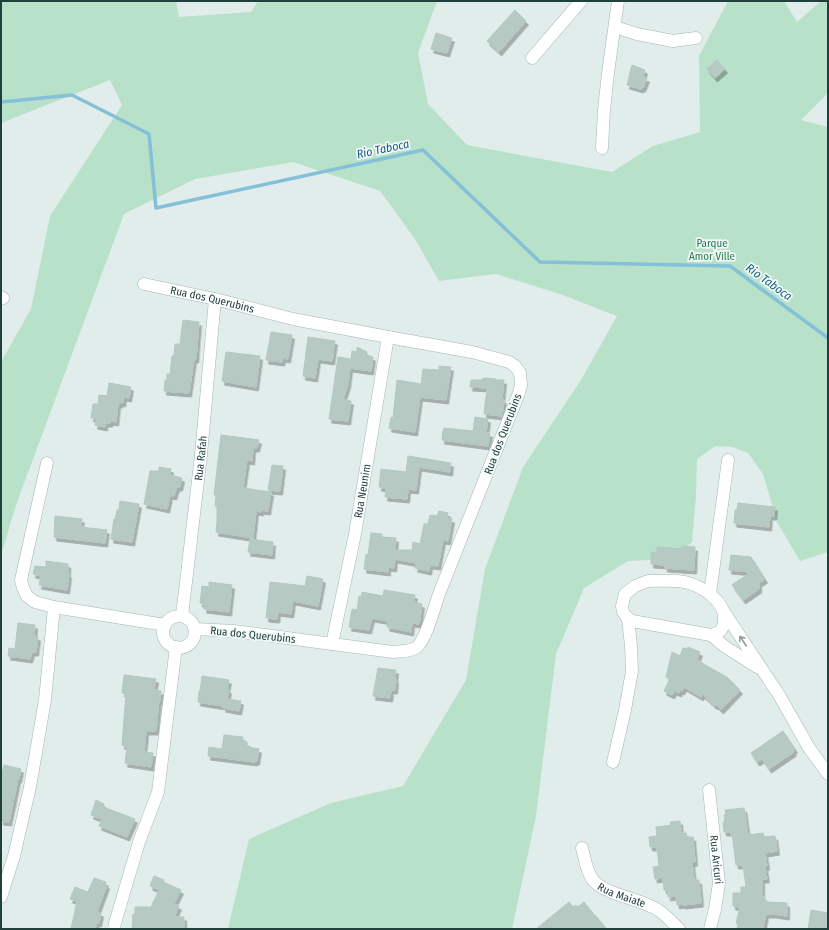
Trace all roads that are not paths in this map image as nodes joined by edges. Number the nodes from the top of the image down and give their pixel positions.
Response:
1 (581, 1) edge
2 (618, 1) edge
3 (615, 26) junction
4 (696, 38) dead end
5 (532, 58) dead end
6 (602, 148) dead end
7 (144, 284) dead end
8 (215, 299) junction
9 (388, 338) junction
10 (728, 460) dead end
11 (47, 463) dead end
12 (710, 594) junction
13 (54, 606) junction
14 (724, 612) junction
15 (182, 616) junction
16 (628, 618) junction
17 (165, 625) junction
18 (195, 629) junction
19 (711, 635) junction
20 (332, 644) junction
21 (176, 647) junction
22 (762, 670) junction
23 (613, 762) dead end
24 (828, 774) edge
25 (709, 790) dead end
26 (582, 848) dead end
27 (1, 897) edge
28 (114, 929) edge
29 (679, 929) edge
30 (710, 929) edge

1 - 5 street
2 - 3 street
3 - 4 street
3 - 6 street
7 - 8 street, Rua dos Querubins
8 - 9 street, Rua dos Querubins
8 - 15 street, Rua Rafah
9 - 20 street, Rua Neunim
9 - 20 street, Rua dos Querubins
10 - 12 street
11 - 13 street
12 - 14 street
12 - 16 street
13 - 17 street
13 - 27 street
14 - 19 street
22 -> 14 street
15 - 17 street
15 - 18 street
16 - 19 street
16 - 23 street
17 - 21 street
18 - 20 street, Rua dos Querubins
18 - 21 street
19 - 22 street
21 - 28 street
22 - 24 street
25 - 30 street, Rua Aricuri
26 - 29 street, Rua Maiate

